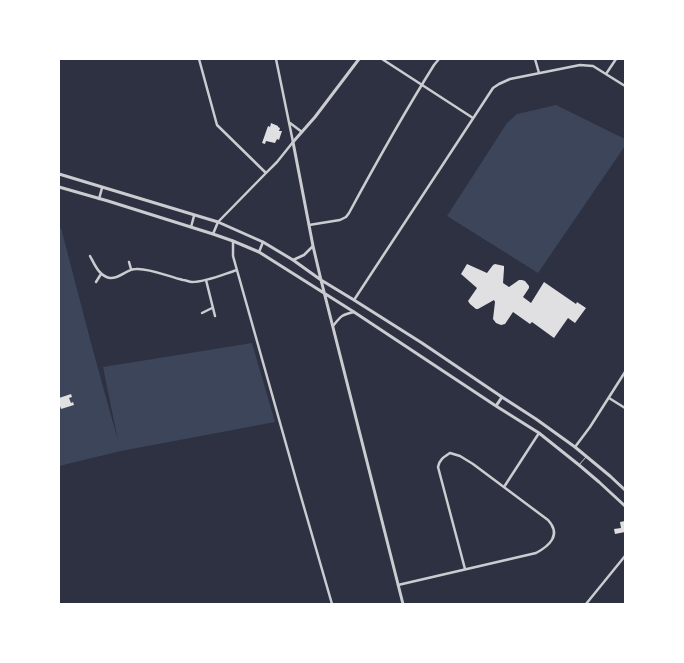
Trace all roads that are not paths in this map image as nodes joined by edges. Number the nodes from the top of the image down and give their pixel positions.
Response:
1 (199, 59) edge
2 (276, 59) edge
3 (359, 59) edge
4 (382, 59) edge
5 (439, 59) edge
6 (535, 59) edge
7 (616, 59) edge
8 (539, 74) junction
9 (606, 74) junction
10 (421, 85) junction
11 (625, 86) edge
12 (473, 118) junction
13 (290, 123) junction
14 (302, 132) junction
15 (293, 142) junction
16 (266, 173) junction
17 (59, 174) edge
18 (59, 187) edge
19 (102, 188) junction
20 (99, 199) junction
21 (194, 216) junction
22 (218, 222) junction
23 (309, 225) junction
24 (191, 227) junction
25 (213, 234) junction
26 (233, 241) junction
27 (263, 242) junction
28 (313, 246) junction
29 (259, 252) junction
30 (90, 256) dead end
31 (292, 260) junction
32 (129, 262) dead end
33 (131, 269) junction
34 (237, 270) junction
35 (101, 274) junction
36 (206, 280) junction
37 (321, 280) junction
38 (96, 282) dead end
39 (325, 294) junction
40 (354, 300) junction
41 (212, 308) junction
42 (354, 312) junction
43 (202, 313) dead end
44 (215, 316) dead end
45 (333, 326) junction
46 (625, 372) edge
47 (502, 397) junction
48 (609, 398) junction
49 (496, 406) junction
50 (625, 408) edge
51 (539, 433) junction
52 (575, 447) junction
53 (587, 456) junction
54 (579, 465) junction
55 (504, 487) junction
56 (625, 490) edge
57 (625, 506) edge
58 (625, 556) edge
59 (465, 569) junction
60 (398, 585) junction
61 (332, 604) edge
62 (403, 604) edge
63 (586, 604) edge

1 - 16 street
2 - 13 street
3 - 14 street
4 - 10 street
5 - 10 street
6 - 8 street
7 - 9 street
8 - 9 street
8 - 12 street
9 - 11 street
10 - 12 street
10 - 23 street
12 - 40 street
13 - 14 street
13 - 15 street
14 - 15 street
15 - 16 street
15 - 23 street
16 - 22 street
17 - 19 street
18 - 20 street
19 - 20 street
19 - 21 street
20 - 24 street
21 - 22 street
21 - 24 street
22 - 25 street
22 - 27 street
23 - 28 street
24 - 25 street
25 - 26 street
26 - 29 street
26 - 34 street
27 - 29 street
27 - 31 street
28 - 31 street
28 - 37 street
29 - 39 street
30 - 35 street
31 - 37 street
32 - 33 street
33 - 35 street
33 - 36 street
34 - 36 street
34 - 61 street
35 - 38 street
36 - 41 street
37 - 39 street
37 - 40 street
39 - 42 street
39 - 45 street
40 - 47 street
41 - 43 street
41 - 44 street
42 - 45 street
42 - 49 street
45 - 60 street
46 - 48 street
47 - 49 street
47 - 52 street
48 - 50 street
48 - 52 street
49 - 51 street
51 - 54 street
51 - 55 street
52 - 53 street
53 - 54 lane
53 - 56 street
54 - 57 street
55 - 59 street
55 - 59 street
58 - 63 street
59 - 60 street
60 - 62 street

